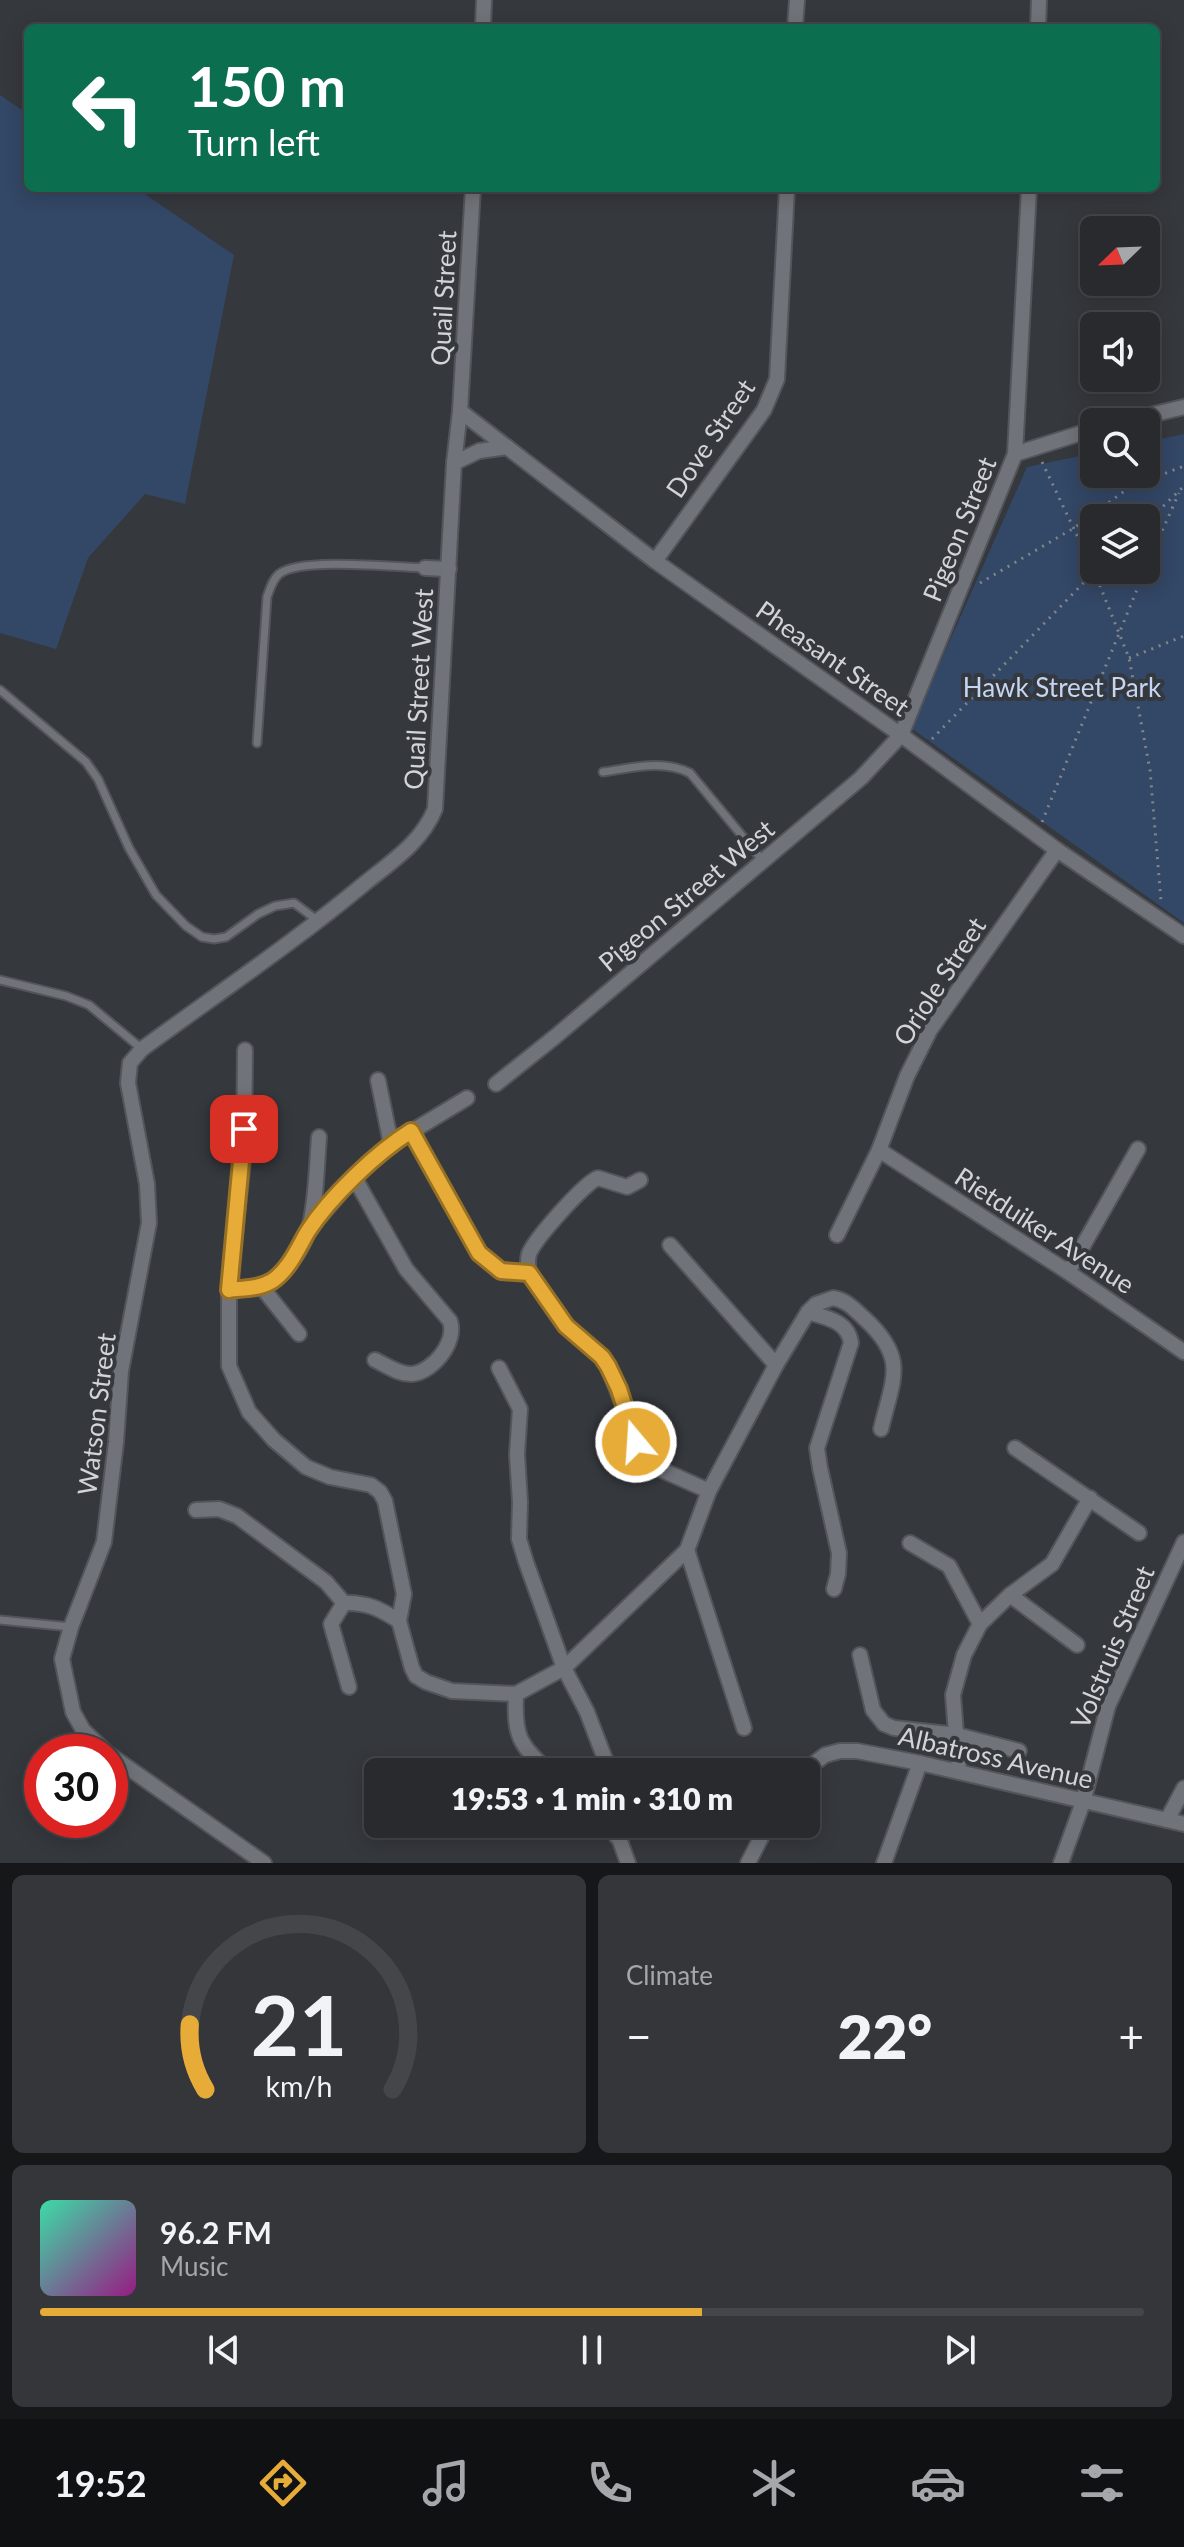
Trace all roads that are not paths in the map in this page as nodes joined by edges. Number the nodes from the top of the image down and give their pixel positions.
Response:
1 (484, 0) edge
2 (797, 0) edge
3 (1039, 0) edge
4 (483, 24) edge
5 (795, 24) edge
6 (1038, 24) edge
7 (473, 192) edge
8 (787, 192) edge
9 (1029, 192) edge
10 (1184, 407) edge
11 (460, 411) junction
12 (1160, 413) edge
13 (1080, 433) edge
14 (507, 447) junction
15 (1015, 454) junction
16 (454, 463) junction
17 (655, 561) junction
18 (425, 568) joint
19 (449, 569) junction
20 (0, 690) edge
21 (901, 735) junction
22 (257, 743) dead end
23 (603, 772) dead end
24 (1057, 850) junction
25 (763, 861) junction
26 (319, 921) junction
27 (1184, 936) edge
28 (0, 980) edge
29 (142, 1049) junction
30 (245, 1050) dead end
31 (130, 1063) joint
32 (378, 1080) dead end
33 (496, 1084) dead end
34 (467, 1098) dead end
35 (411, 1131) junction
36 (319, 1137) dead end
37 (391, 1144) junction
38 (1138, 1149) dead end
39 (879, 1150) junction
40 (354, 1177) junction
41 (640, 1180) dead end
42 (309, 1229) junction
43 (837, 1235) dead end
44 (670, 1245) dead end
45 (1068, 1272) junction
46 (529, 1273) junction
47 (261, 1286) junction
48 (229, 1290) junction
49 (808, 1312) junction
50 (299, 1334) dead end
51 (1184, 1352) edge
52 (375, 1360) dead end
53 (776, 1365) junction
54 (499, 1368) dead end
55 (881, 1429) dead end
56 (1015, 1448) dead end
57 (709, 1491) junction
58 (1090, 1498) junction
59 (196, 1510) dead end
60 (1139, 1533) dead end
61 (1184, 1542) edge
62 (910, 1543) dead end
63 (687, 1550) junction
64 (834, 1589) dead end
65 (1010, 1595) junction
66 (344, 1603) junction
67 (0, 1620) edge
68 (399, 1621) junction
69 (980, 1624) junction
70 (71, 1627) junction
71 (1077, 1645) dead end
72 (860, 1655) dead end
73 (564, 1668) junction
74 (349, 1687) dead end
75 (516, 1694) junction
76 (744, 1728) dead end
77 (87, 1734) edge
78 (957, 1735) junction
79 (1019, 1751) dead end
80 (536, 1758) edge
81 (605, 1758) edge
82 (820, 1759) edge
83 (920, 1763) junction
84 (128, 1767) edge
85 (959, 1772) junction
86 (1184, 1788) edge
87 (1083, 1802) junction
88 (1167, 1820) junction
89 (1184, 1824) edge
90 (619, 1838) edge
91 (761, 1838) edge
92 (264, 1863) edge
93 (628, 1863) edge
94 (748, 1863) edge
95 (884, 1863) edge
96 (1061, 1863) edge

1 - 4 street
2 - 5 street
3 - 6 street
7 - 11 street, Quail Street
8 - 17 street, Dove Street
9 - 15 street, Pigeon Street
10 - 12 street
11 - 14 street, Pheasant Street
11 - 16 street, Quail Street West
13 - 15 street
14 - 16 street
14 - 17 street, Pheasant Street
15 - 21 street, Pigeon Street
16 - 19 street, Quail Street West
17 - 21 street, Pheasant Street
18 - 19 street
18 - 22 lane
19 - 26 street, Quail Street West
20 - 26 lane
21 - 24 street, Pheasant Street
21 - 25 street, Pigeon Street West
23 - 25 lane
24 - 27 street, Pheasant Street
24 - 39 street, Oriole Street
25 - 33 street, Pigeon Street West
26 - 29 street, Quail Street West
28 - 29 lane
29 - 31 street, Quail Street West
30 - 48 street
31 - 70 street, Watson Street
32 - 37 street
34 - 35 street
35 - 37 street
35 - 46 street
36 - 42 street
37 - 40 street
38 - 45 street
39 - 43 street, Oriole Street
39 - 45 street, Rietduiker Avenue
40 - 42 street
40 - 52 street
41 - 46 street
42 - 47 street
44 - 53 street
45 - 51 street, Rietduiker Avenue
46 - 57 street
47 - 48 street
47 - 50 street
48 - 68 street
49 - 53 street
49 - 55 street
49 - 64 street
53 - 57 street
54 - 73 street
56 - 58 street
57 - 63 street
58 - 60 street
58 - 65 street
59 - 66 street
61 - 87 street, Volstruis Street
62 - 69 street
63 - 73 street
63 - 76 street
65 - 69 street
65 - 71 street
66 - 68 street
66 - 74 street
67 - 70 lane
68 - 75 street
69 - 78 street
70 - 77 street, Watson Street
72 - 78 street
73 - 75 street
73 - 81 street
75 - 80 street
78 - 79 street
78 - 85 street
82 - 83 street, Albatross Avenue
83 - 85 street, Albatross Avenue
83 - 95 street
84 - 92 street, Watson Street
85 - 87 street, Albatross Avenue
86 - 88 street
87 - 88 street, Albatross Avenue
87 - 96 street, Volstruis Street
88 - 89 street, Albatross Avenue
90 - 93 street
91 - 94 street

